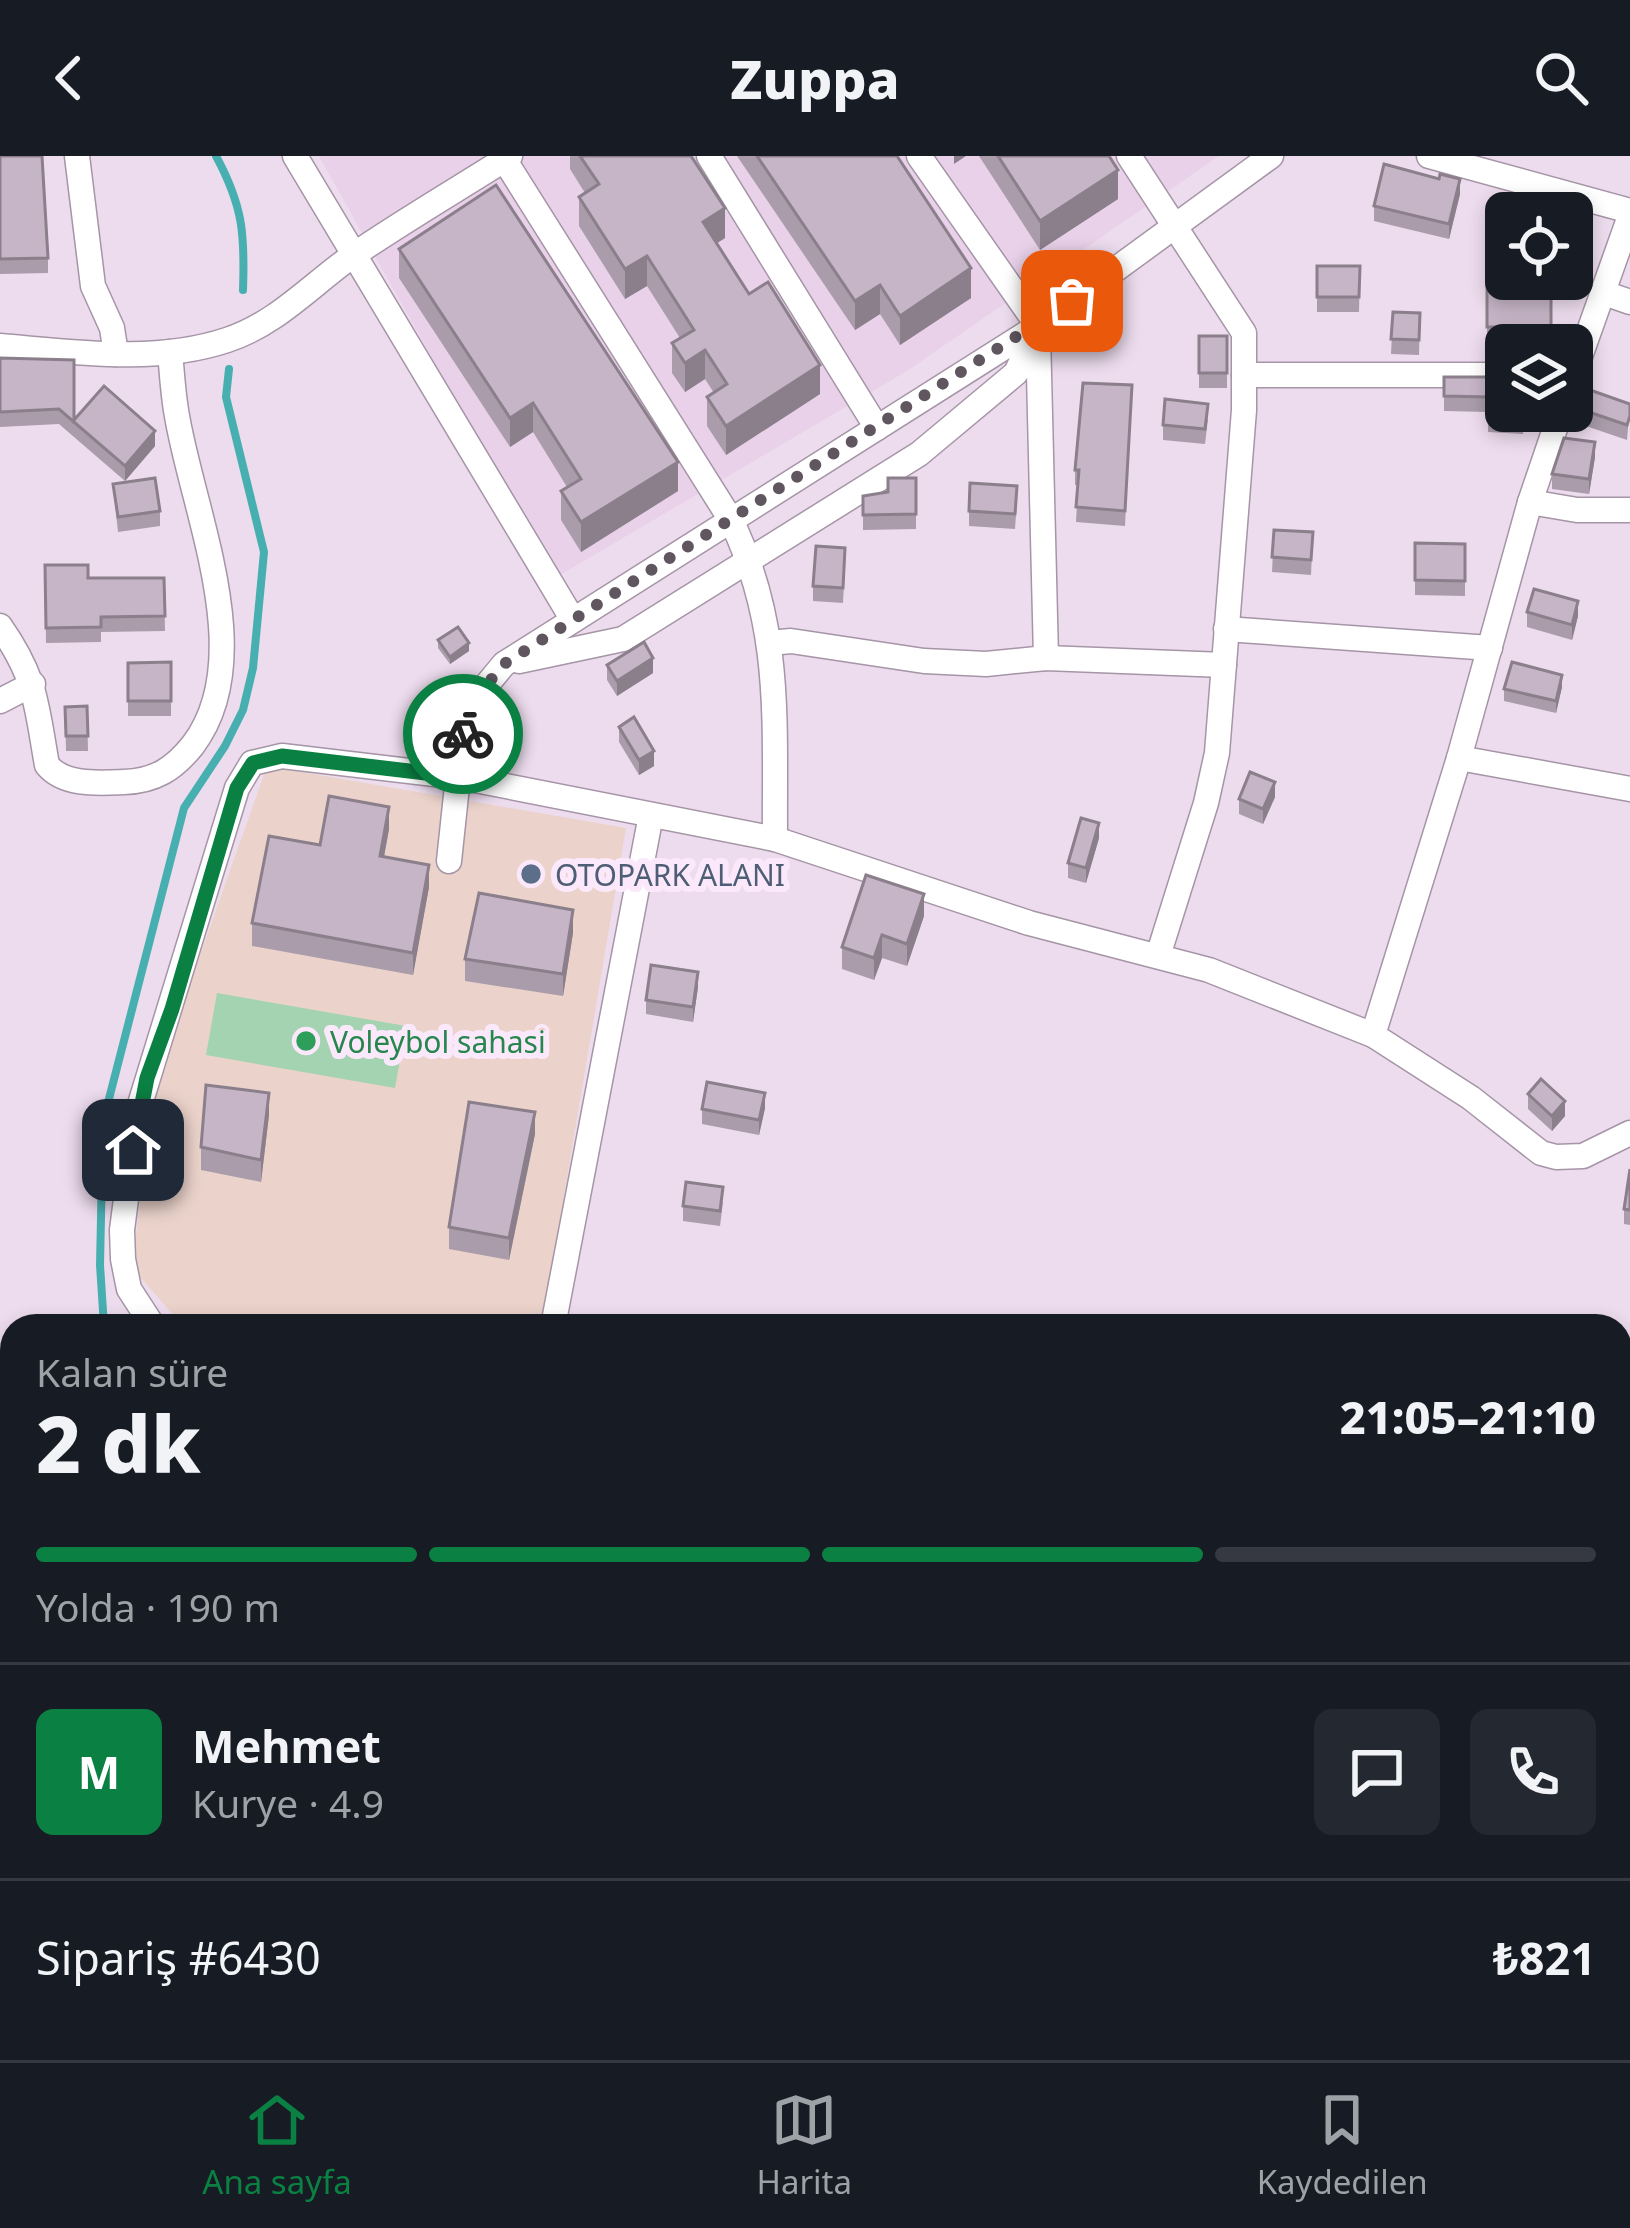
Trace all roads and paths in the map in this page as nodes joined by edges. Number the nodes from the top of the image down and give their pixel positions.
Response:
1 (76, 156) edge
2 (295, 156) edge
3 (709, 156) edge
4 (920, 156) edge
5 (1130, 156) edge
6 (1271, 156) edge
7 (1429, 156) edge
8 (507, 158) edge
9 (1630, 213) edge
10 (1177, 227) junction
11 (353, 256) junction
12 (1604, 293) junction
13 (1630, 302) edge
14 (1592, 324) edge
15 (1038, 326) junction
16 (0, 346) edge
17 (170, 352) junction
18 (116, 354) junction
19 (1244, 375) junction
20 (1485, 375) edge
21 (877, 428) junction
22 (1554, 432) edge
23 (1530, 502) junction
24 (1630, 510) edge
25 (731, 520) junction
26 (750, 560) junction
27 (573, 620) junction
28 (0, 626) edge
29 (1226, 629) junction
30 (770, 643) junction
31 (1490, 648) junction
32 (1046, 658) junction
33 (504, 664) junction
34 (1223, 665) junction
35 (34, 684) junction
36 (0, 701) edge
37 (1459, 758) junction
38 (460, 777) junction
39 (1630, 789) edge
40 (651, 815) junction
41 (775, 839) junction
42 (449, 861) dead end
43 (1158, 956) junction
44 (1373, 1035) junction
45 (1630, 1133) edge
46 (145, 1314) edge
47 (555, 1314) edge

1 - 18 street
2 - 11 street
3 - 21 street
4 - 15 street
5 - 10 street
6 - 10 street
7 - 9 street
8 - 11 street
8 - 25 street
9 - 12 street
10 - 15 street
10 - 19 street
11 - 17 street
11 - 27 street
12 - 13 street
12 - 14 street
15 - 21 street
15 - 26 street
15 - 32 street
16 - 18 street
17 - 18 street
17 - 35 street
19 - 20 street
19 - 29 street
21 - 25 street
22 - 23 street
23 - 24 street
23 - 31 street
25 - 26 street
25 - 27 street
26 - 30 street
26 - 33 street
27 - 33 street
28 - 35 street
29 - 31 street
29 - 34 street
30 - 32 street
30 - 41 street
31 - 37 street
32 - 34 street
33 - 38 street
34 - 43 street
35 - 36 street
37 - 39 street
37 - 44 street
38 - 40 street
38 - 42 street
38 - 46 street
40 - 41 street
40 - 47 street
41 - 43 street
43 - 44 street
44 - 45 street

